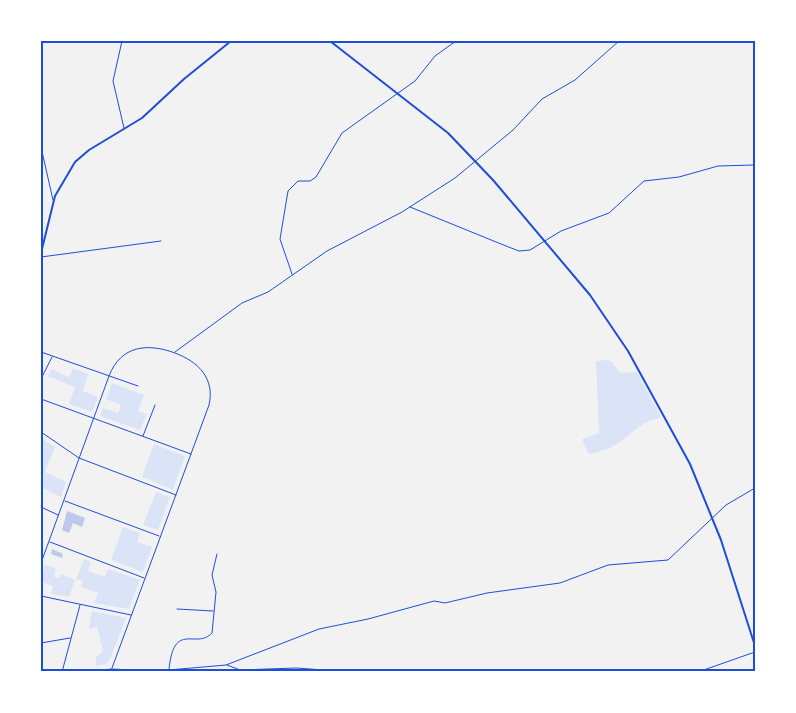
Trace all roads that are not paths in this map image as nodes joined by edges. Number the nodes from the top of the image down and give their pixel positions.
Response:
1 (122, 41) edge
2 (231, 41) edge
3 (330, 41) edge
4 (456, 41) edge
5 (619, 41) edge
6 (397, 93) junction
7 (124, 129) junction
8 (41, 147) edge
9 (477, 162) junction
10 (755, 165) edge
11 (53, 200) junction
12 (410, 207) junction
13 (161, 241) dead end
14 (546, 241) junction
15 (41, 253) edge
16 (41, 257) edge
17 (292, 274) junction
18 (41, 352) edge
19 (174, 353) junction
20 (52, 356) junction
21 (109, 376) junction
22 (41, 379) edge
23 (138, 386) dead end
24 (41, 399) edge
25 (155, 405) dead end
26 (94, 419) junction
27 (41, 432) edge
28 (143, 437) junction
29 (191, 454) junction
30 (79, 458) junction
31 (755, 488) edge
32 (176, 495) junction
33 (64, 500) junction
34 (41, 508) edge
35 (58, 516) junction
36 (712, 518) junction
37 (160, 536) junction
38 (49, 542) junction
39 (217, 554) dead end
40 (41, 563) edge
41 (145, 578) junction
42 (41, 596) edge
43 (80, 604) junction
44 (177, 608) dead end
45 (214, 611) junction
46 (132, 615) junction
47 (71, 638) junction
48 (41, 643) edge
49 (755, 646) edge
50 (755, 652) edge
51 (226, 665) junction
52 (111, 669) junction
53 (169, 669) junction
54 (116, 670) edge
55 (62, 672) edge
56 (89, 672) edge
57 (353, 672) edge
58 (698, 672) edge

1 - 7 street
2 - 7 main road
3 - 6 main road
4 - 6 street
5 - 9 street
6 - 9 main road
6 - 17 street
7 - 11 main road
8 - 11 street
9 - 12 street
9 - 14 main road
10 - 14 street
11 - 15 main road
12 - 14 street
12 - 17 street
13 - 16 street
14 - 36 main road
17 - 19 street
18 - 20 street
19 - 21 street
19 - 29 street
20 - 21 street
20 - 22 street
21 - 23 street
21 - 26 street
24 - 26 street
25 - 28 street
26 - 28 street
26 - 30 street
27 - 30 street
28 - 29 street
29 - 32 street
30 - 32 street
30 - 33 street
31 - 36 street
32 - 37 street
33 - 35 street
33 - 37 street
34 - 35 street
35 - 38 street
36 - 49 main road
36 - 51 street
37 - 41 street
38 - 40 street
38 - 41 street
39 - 45 street
41 - 46 street
42 - 43 street
43 - 46 street
43 - 47 street
44 - 45 street
45 - 53 street
46 - 52 street
47 - 48 street
47 - 55 street
50 - 58 street
51 - 53 street
51 - 57 street
52 - 54 street
52 - 56 street
53 - 54 street

